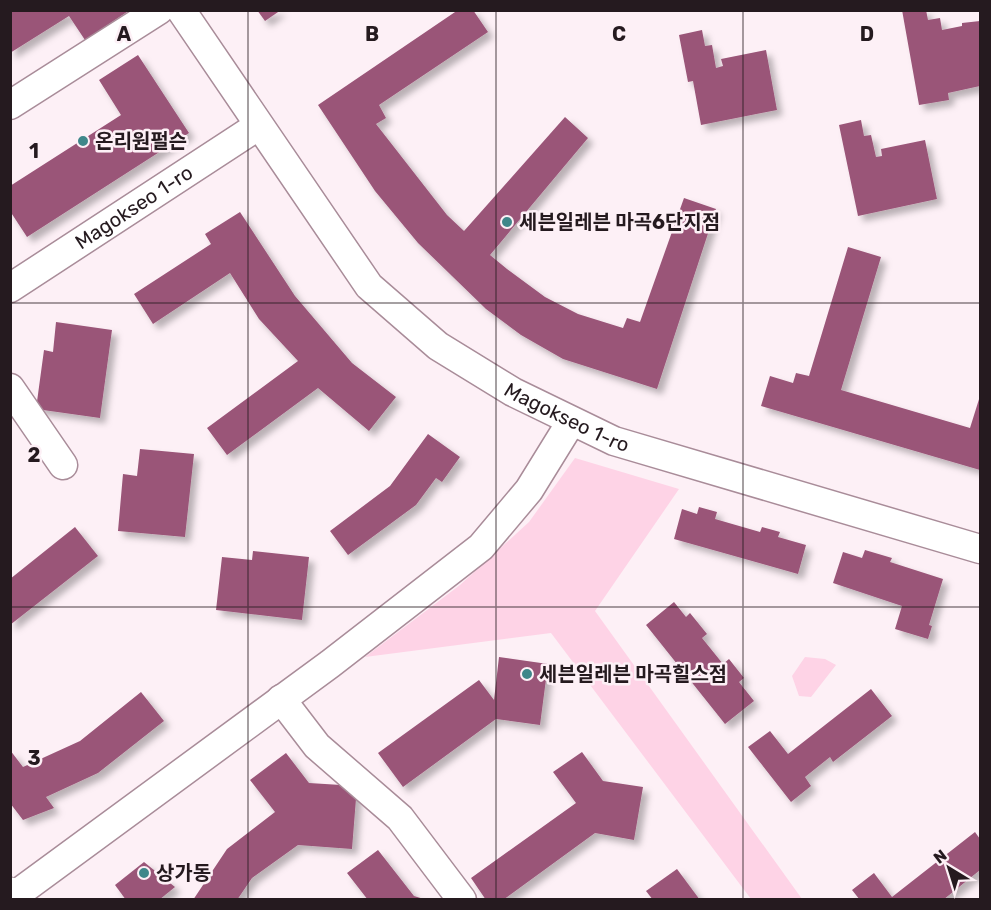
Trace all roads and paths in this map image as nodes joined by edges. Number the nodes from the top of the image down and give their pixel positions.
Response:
1 (159, 10) edge
2 (181, 10) edge
3 (10, 105) edge
4 (258, 126) junction
5 (10, 288) edge
6 (10, 388) edge
7 (571, 422) junction
8 (63, 465) dead end
9 (981, 549) edge
10 (281, 699) junction
11 (12, 898) edge
12 (462, 900) edge

1 - 3 street
2 - 4 street, Magokseo 1-ro
4 - 5 street, Magokseo 1-ro
4 - 7 street, Magokseo 1-ro
6 - 8 street
7 - 9 street, Magokseo 1-ro
7 - 10 street
10 - 11 street
10 - 12 street

